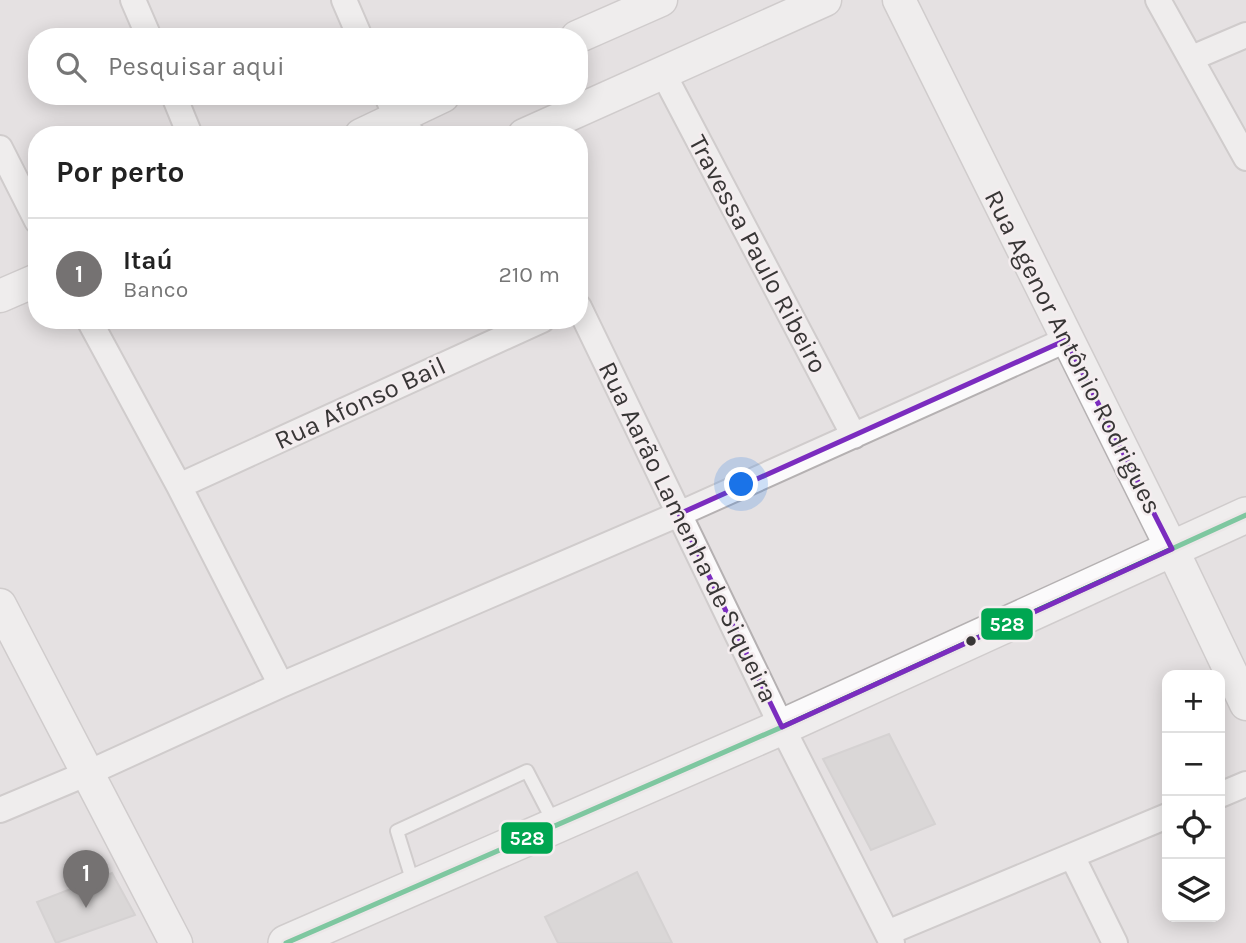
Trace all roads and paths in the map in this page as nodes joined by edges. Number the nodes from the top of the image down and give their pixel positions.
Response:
1 (133, 0) edge
2 (344, 0) edge
3 (660, 0) edge
4 (825, 0) edge
5 (899, 0) edge
6 (1158, 0) edge
7 (145, 28) edge
8 (356, 28) edge
9 (588, 32) edge
10 (1246, 35) edge
11 (1192, 58) junction
12 (663, 73) junction
13 (178, 105) edge
14 (423, 105) edge
15 (398, 116) edge
16 (186, 126) edge
17 (379, 126) edge
18 (544, 126) edge
19 (0, 148) edge
20 (1246, 158) edge
21 (28, 203) edge
22 (28, 284) edge
23 (0, 296) edge
24 (588, 326) edge
25 (94, 329) edge
26 (521, 329) edge
27 (1066, 340) junction
28 (854, 436) junction
29 (179, 486) junction
30 (679, 514) junction
31 (1246, 515) edge
32 (1246, 528) edge
33 (1172, 549) junction
34 (0, 605) edge
35 (281, 685) junction
36 (1246, 704) edge
37 (782, 727) junction
38 (88, 773) junction
39 (1246, 784) edge
40 (1225, 793) edge
41 (0, 810) edge
42 (1162, 819) edge
43 (555, 825) junction
44 (1072, 856) junction
45 (414, 887) junction
46 (890, 938) edge
47 (176, 943) edge
48 (286, 943) edge
49 (1115, 943) edge

1 - 7 street
2 - 8 street
3 - 9 street
4 - 12 street
5 - 27 street, Rua Agenor Antônio Rodrigues
6 - 11 street
10 - 11 street
11 - 20 street
12 - 18 street
12 - 28 street, Travessa Paulo Ribeiro
13 - 16 street
14 - 15 street
15 - 17 street
19 - 21 street
22 - 23 street
24 - 30 street, Rua Aarão Lamenha de Siqueira
25 - 29 street
26 - 29 street, Rua Afonso Bail
27 - 28 street
27 - 33 street, Rua Agenor Antônio Rodrigues
28 - 30 street
29 - 35 street
30 - 35 street
30 - 37 street, Rua Aarão Lamenha de Siqueira
31 - 33 main road
32 - 33 main road
33 - 36 street, Rua Agenor Antônio Rodrigues
33 - 37 main road
34 - 38 street
35 - 38 street
37 - 43 main road
37 - 46 street, Rua Aarão Lamenha de Siqueira
38 - 41 street
38 - 47 street
39 - 40 street
42 - 44 street
43 - 45 main road
43 - 45 lane
44 - 46 street
44 - 49 street
45 - 48 main road

